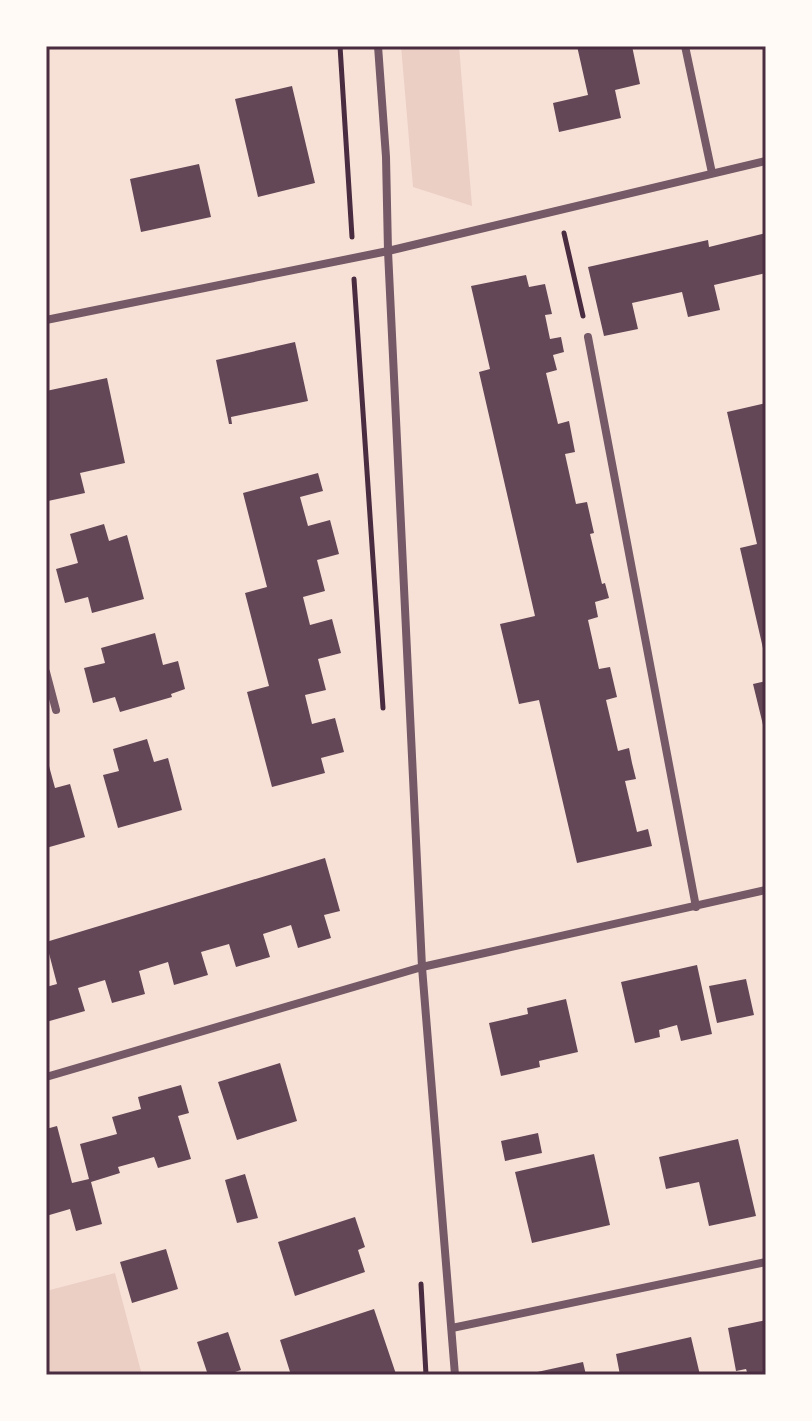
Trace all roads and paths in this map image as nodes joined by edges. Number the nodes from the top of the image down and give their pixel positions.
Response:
1 (378, 46) edge
2 (685, 46) edge
3 (766, 161) edge
4 (712, 173) junction
5 (559, 210) junction
6 (388, 251) junction
7 (46, 320) edge
8 (588, 337) joint
9 (46, 672) edge
10 (56, 710) dead end
11 (766, 890) edge
12 (696, 907) junction
13 (422, 967) junction
14 (46, 1077) edge
15 (766, 1262) edge
16 (452, 1328) junction
17 (455, 1375) edge

1 - 6 street
2 - 4 street
3 - 4 street
4 - 5 street
5 - 6 street
5 - 8 path
6 - 7 street
6 - 13 street
8 - 12 street
9 - 10 street
11 - 12 street
12 - 13 street
13 - 14 street
13 - 16 street
15 - 16 street
16 - 17 street

